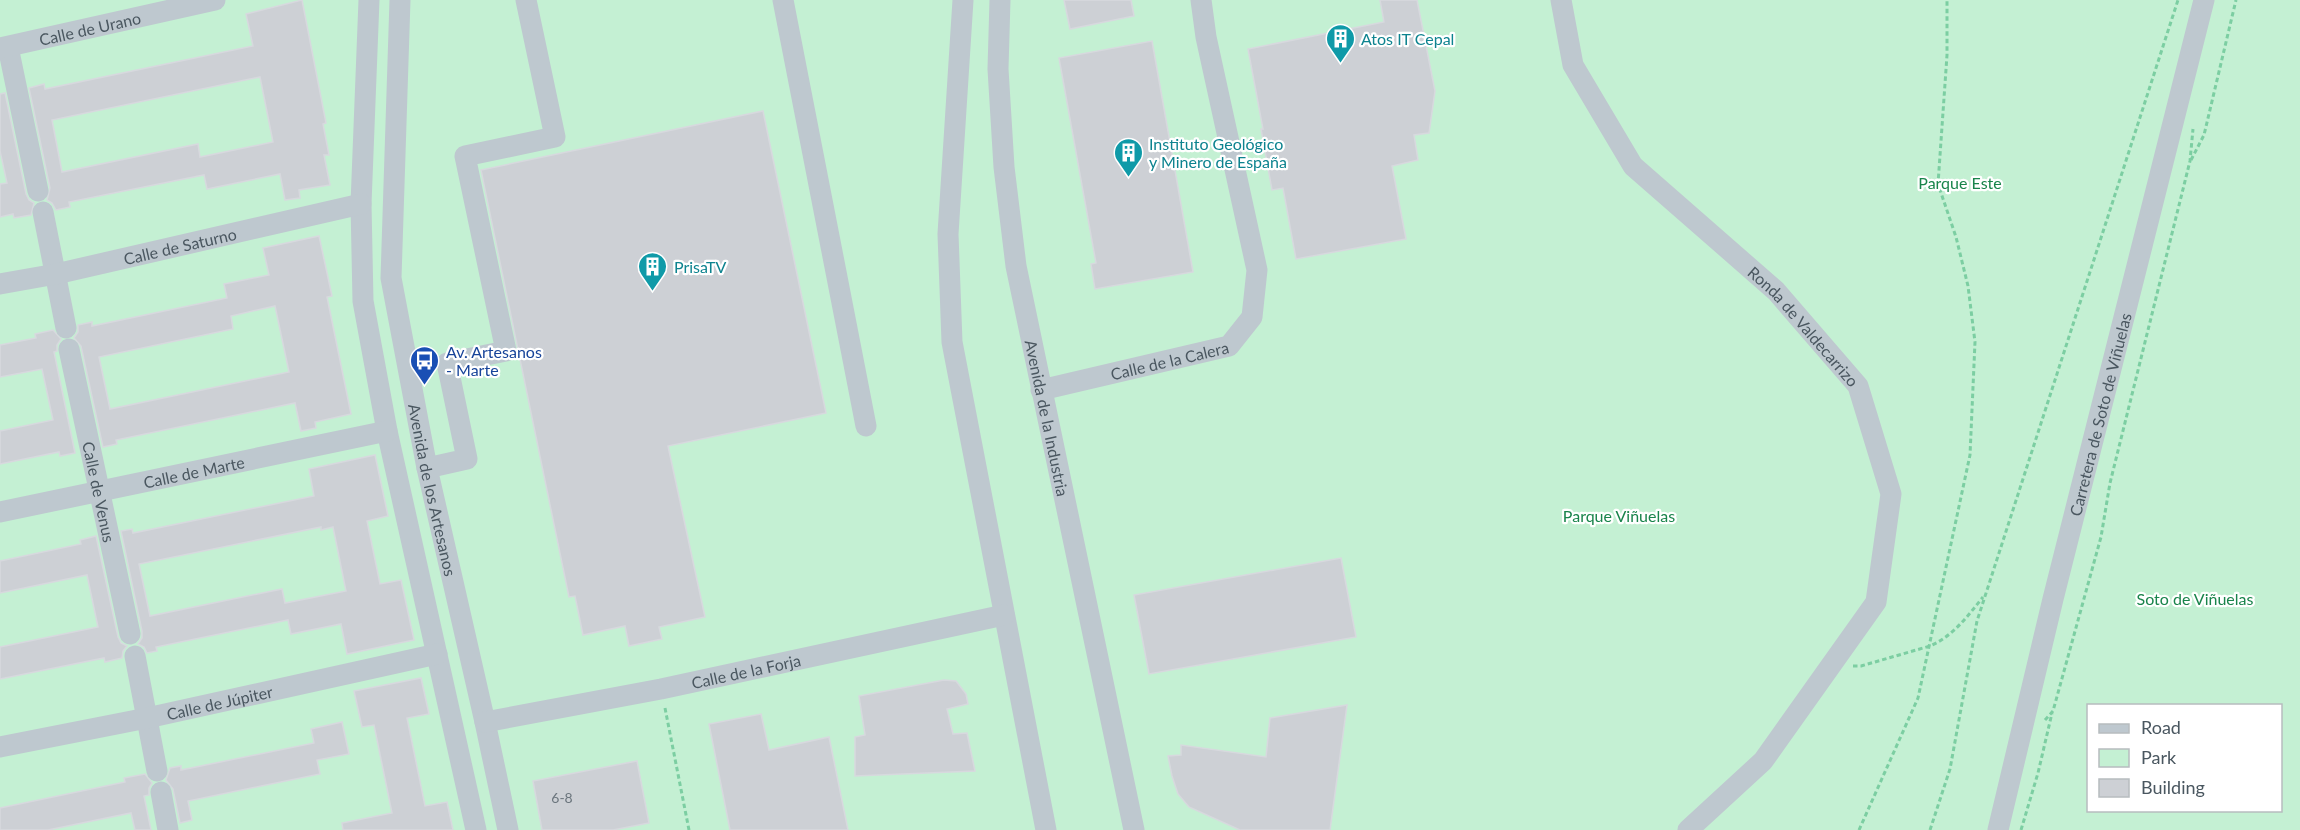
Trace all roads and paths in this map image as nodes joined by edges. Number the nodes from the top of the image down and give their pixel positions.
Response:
1 (215, 0) edge
2 (369, 0) edge
3 (400, 0) edge
4 (526, 0) edge
5 (783, 0) edge
6 (963, 0) edge
7 (1000, 0) edge
8 (1201, 0) edge
9 (1561, 0) edge
10 (1947, 0) edge
11 (2178, 0) edge
12 (2204, 0) edge
13 (2236, 0) edge
14 (4, 48) edge
15 (2194, 123) dead end
16 (2190, 161) junction
17 (38, 191) dead end
18 (362, 204) junction
19 (43, 212) dead end
20 (56, 274) junction
21 (0, 284) edge
22 (66, 328) dead end
23 (69, 349) dead end
24 (1041, 390) junction
25 (866, 426) dead end
26 (387, 431) junction
27 (427, 468) junction
28 (98, 492) junction
29 (0, 512) edge
30 (1986, 594) junction
31 (1004, 615) junction
32 (130, 634) dead end
33 (1930, 646) junction
34 (437, 654) junction
35 (135, 656) dead end
36 (1830, 666) junction
37 (662, 689) junction
38 (2053, 711) junction
39 (147, 718) junction
40 (485, 722) junction
41 (2038, 728) dead end
42 (0, 747) edge
43 (157, 771) dead end
44 (161, 792) dead end
45 (168, 830) edge
46 (476, 830) edge
47 (508, 830) edge
48 (689, 830) edge
49 (1046, 830) edge
50 (1134, 830) edge
51 (1688, 830) edge
52 (1858, 830) edge
53 (1930, 830) edge
54 (1998, 830) edge
55 (2020, 830) edge

1 - 14 street, Calle de Urano
2 - 18 street, Avenida de los Artesanos
3 - 27 street, Avenida de los Artesanos
4 - 27 street
5 - 25 street
6 - 31 street
7 - 24 street, Avenida de la Industria
8 - 24 street, Calle de la Calera
9 - 36 street, Ronda de Valdecarrizo
10 - 33 path
11 - 30 path
12 - 54 street, Carretera de Soto de Viñuelas
13 - 16 path
14 - 17 street
15 - 16 path
16 - 38 path
18 - 20 street, Calle de Saturno
18 - 26 street, Avenida de los Artesanos
19 - 20 street
20 - 21 street, Calle de Saturno
20 - 22 street
23 - 28 street, Calle de Venus
24 - 50 street, Avenida de la Industria
26 - 28 street, Calle de Marte
26 - 34 street, Avenida de los Artesanos
27 - 40 street, Avenida de los Artesanos
28 - 29 street, Calle de Marte
28 - 32 street, Calle de Venus
30 - 33 path
30 - 53 path
31 - 37 street, Calle de la Forja
31 - 49 street
33 - 36 path
33 - 52 path
34 - 39 street, Calle de Júpiter
34 - 46 street, Avenida de los Artesanos
35 - 39 street
36 - 51 street, Ronda de Valdecarrizo
37 - 40 street, Calle de la Forja
37 - 48 path
38 - 41 path
38 - 55 path
39 - 42 street, Calle de Júpiter
39 - 43 street
40 - 47 street, Avenida de los Artesanos
44 - 45 street

